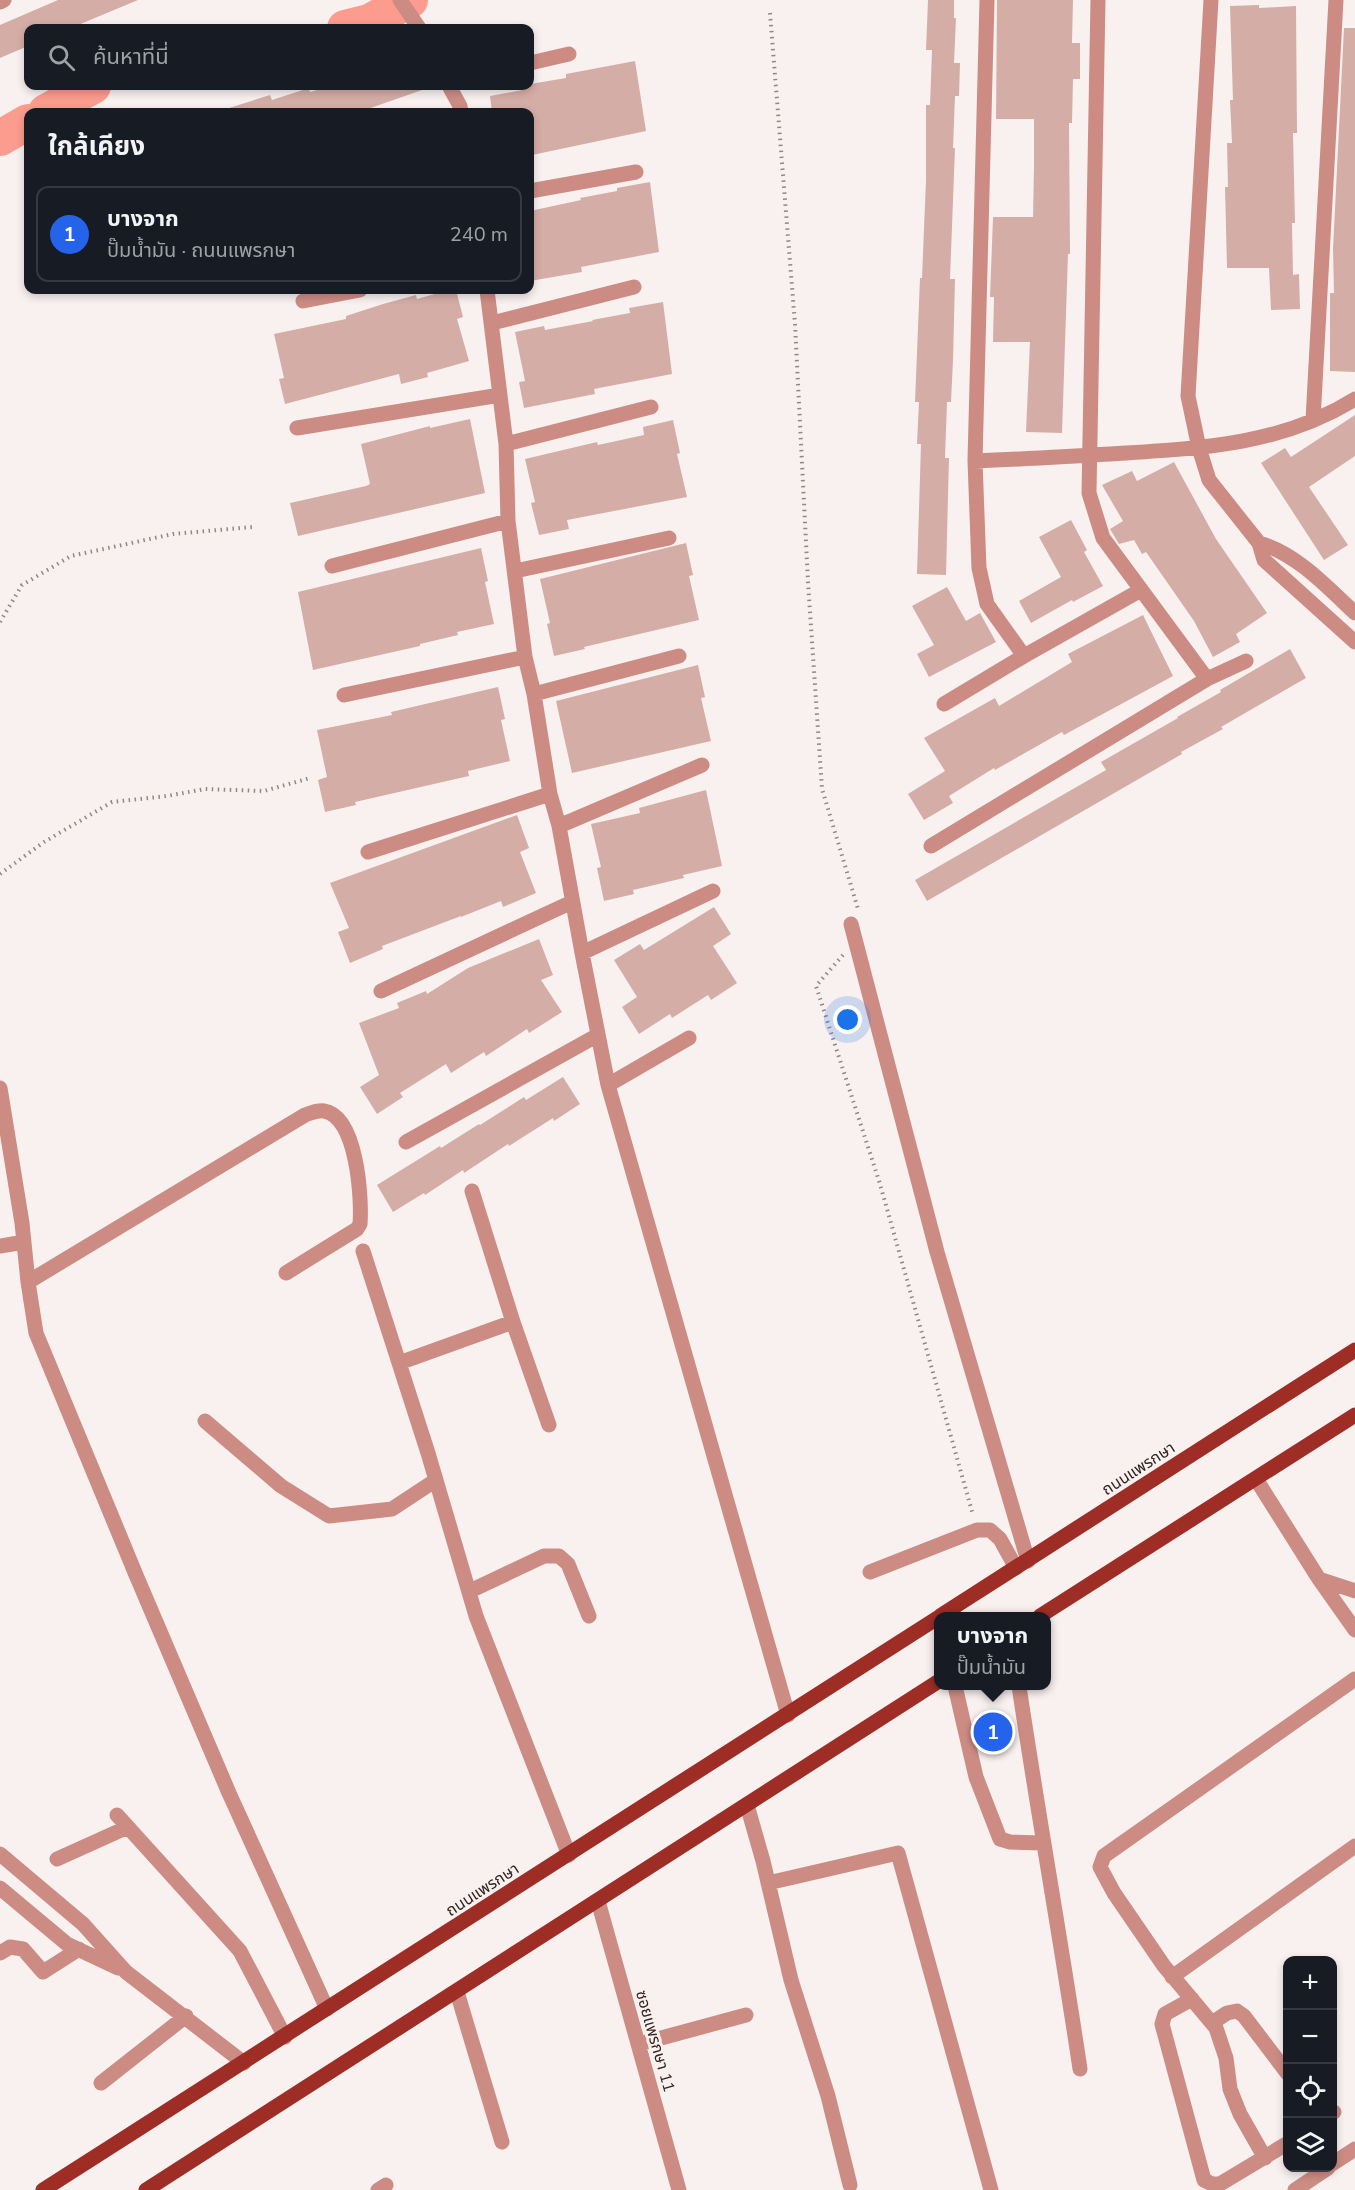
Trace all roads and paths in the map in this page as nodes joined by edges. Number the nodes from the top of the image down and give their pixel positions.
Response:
1 (400, 0) edge
2 (987, 0) edge
3 (1098, 0) edge
4 (1211, 0) edge
5 (1336, 0) edge
6 (770, 13) dead end
7 (416, 24) edge
8 (569, 54) dead end
9 (534, 62) edge
10 (451, 90) edge
11 (460, 108) edge
12 (636, 172) dead end
13 (534, 190) edge
14 (634, 287) dead end
15 (339, 294) edge
16 (488, 294) edge
17 (303, 301) dead end
18 (492, 323) junction
19 (500, 395) junction
20 (1355, 399) edge
21 (651, 407) dead end
22 (1314, 420) junction
23 (297, 428) dead end
24 (506, 444) junction
25 (1199, 448) junction
26 (1090, 455) junction
27 (975, 461) junction
28 (508, 521) junction
29 (252, 527) dead end
30 (669, 538) dead end
31 (1259, 543) junction
32 (332, 566) dead end
33 (515, 571) junction
34 (1141, 590) junction
35 (1355, 613) edge
36 (0, 622) edge
37 (1354, 640) edge
38 (679, 656) dead end
39 (1024, 656) junction
40 (525, 657) junction
41 (1246, 661) dead end
42 (1207, 679) junction
43 (344, 694) dead end
44 (534, 694) junction
45 (944, 704) dead end
46 (702, 765) dead end
47 (310, 778) dead end
48 (550, 794) junction
49 (560, 826) junction
50 (931, 846) dead end
51 (368, 852) dead end
52 (0, 874) edge
53 (713, 891) dead end
54 (572, 902) junction
55 (856, 921) joint
56 (582, 953) junction
57 (844, 954) dead end
58 (381, 991) dead end
59 (598, 1035) junction
60 (689, 1038) dead end
61 (609, 1085) junction
62 (0, 1088) edge
63 (406, 1142) dead end
64 (472, 1191) dead end
65 (24, 1242) junction
66 (0, 1246) edge
67 (363, 1251) dead end
68 (286, 1273) dead end
69 (28, 1282) junction
70 (513, 1322) junction
71 (1355, 1350) edge
72 (399, 1363) junction
73 (1355, 1415) edge
74 (205, 1421) dead end
75 (549, 1425) dead end
76 (1256, 1479) junction
77 (436, 1480) junction
78 (977, 1530) junction
79 (1022, 1564) junction
80 (870, 1572) dead end
81 (1319, 1579) junction
82 (1355, 1591) edge
83 (470, 1592) junction
84 (948, 1612) edge
85 (1048, 1612) edge
86 (589, 1616) dead end
87 (934, 1621) edge
88 (1355, 1630) edge
89 (1355, 1679) edge
90 (934, 1684) edge
91 (956, 1690) edge
92 (1020, 1690) edge
93 (788, 1715) junction
94 (747, 1805) junction
95 (117, 1815) dead end
96 (128, 1827) junction
97 (1042, 1843) junction
98 (1355, 1846) edge
99 (0, 1854) edge
100 (569, 1855) junction
101 (57, 1859) dead end
102 (768, 1883) junction
103 (0, 1888) edge
104 (598, 1901) junction
105 (79, 1949) junction
106 (0, 1953) edge
107 (126, 1972) junction
108 (1172, 1977) junction
109 (457, 1992) junction
110 (1192, 1999) junction
111 (327, 2009) junction
112 (746, 2015) dead end
113 (186, 2016) junction
114 (1212, 2023) junction
115 (285, 2037) junction
116 (639, 2044) junction
117 (244, 2063) junction
118 (1080, 2069) dead end
119 (1283, 2069) edge
120 (101, 2083) dead end
121 (502, 2142) dead end
122 (1283, 2146) edge
123 (1355, 2149) edge
124 (1265, 2158) junction
125 (1337, 2161) edge
126 (1322, 2172) edge
127 (849, 2185) dead end
128 (43, 2190) edge
129 (146, 2190) edge
130 (679, 2190) edge
131 (991, 2190) edge
132 (1295, 2190) edge

1 - 7 street
2 - 27 street
3 - 26 street
4 - 25 street
5 - 22 street
6 - 55 path
8 - 9 street
10 - 11 street
12 - 13 street
14 - 18 street
15 - 17 street
16 - 18 street
18 - 19 street
19 - 23 street
19 - 24 street
20 - 22 street
21 - 24 street
22 - 25 street
24 - 28 street
25 - 26 street
25 - 31 street
26 - 27 street
26 - 34 street
27 - 39 street
28 - 32 street
28 - 33 street
29 - 36 path
30 - 33 street
31 - 35 street
31 - 37 street
33 - 40 street
34 - 39 street
34 - 42 street
38 - 44 street
39 - 45 street
40 - 43 street
40 - 44 street
41 - 42 street
42 - 50 street
44 - 48 street
46 - 49 street
47 - 52 path
48 - 49 street
48 - 51 street
49 - 54 street
53 - 56 street
54 - 56 street
54 - 58 street
55 - 79 street
56 - 59 street
57 - 78 path
59 - 61 street
59 - 63 street
60 - 61 street
61 - 93 street
62 - 65 street
64 - 70 street
65 - 66 street
65 - 69 street
67 - 72 street
68 - 69 street
69 - 111 street
70 - 72 street
70 - 75 street
71 - 79 main road, ถนนแพรกษา
72 - 77 street
73 - 76 main road
74 - 77 street
76 - 81 street
76 - 85 main road
77 - 83 street
78 - 79 street
78 - 80 street
79 - 84 main road, ถนนแพรกษา
81 - 82 street
81 - 88 street
83 - 86 street
83 - 100 street
87 - 93 main road, ถนนแพรกษา
89 - 108 street
90 - 94 main road
91 - 97 street
92 - 97 street
93 - 100 main road, ถนนแพรกษา
94 - 102 street
94 - 104 main road
95 - 96 street
96 - 101 street
96 - 115 street
97 - 118 street
98 - 108 street
99 - 107 street
100 - 111 main road, ถนนแพรกษา
102 - 127 street
102 - 131 street
103 - 105 street
104 - 109 main road
104 - 116 street, ซอยแพรกษา 11
105 - 106 street
105 - 107 street
107 - 113 street
108 - 110 street
109 - 121 street
109 - 129 main road
110 - 114 street
110 - 124 street
111 - 115 main road, ถนนแพรกษา
112 - 116 street
113 - 117 street
113 - 120 street
114 - 119 street
114 - 124 street
115 - 117 main road, ถนนแพรกษา
116 - 130 street, ซอยแพรกษา 11
117 - 128 main road, ถนนแพรกษา
122 - 124 street
123 - 125 street
126 - 132 street

